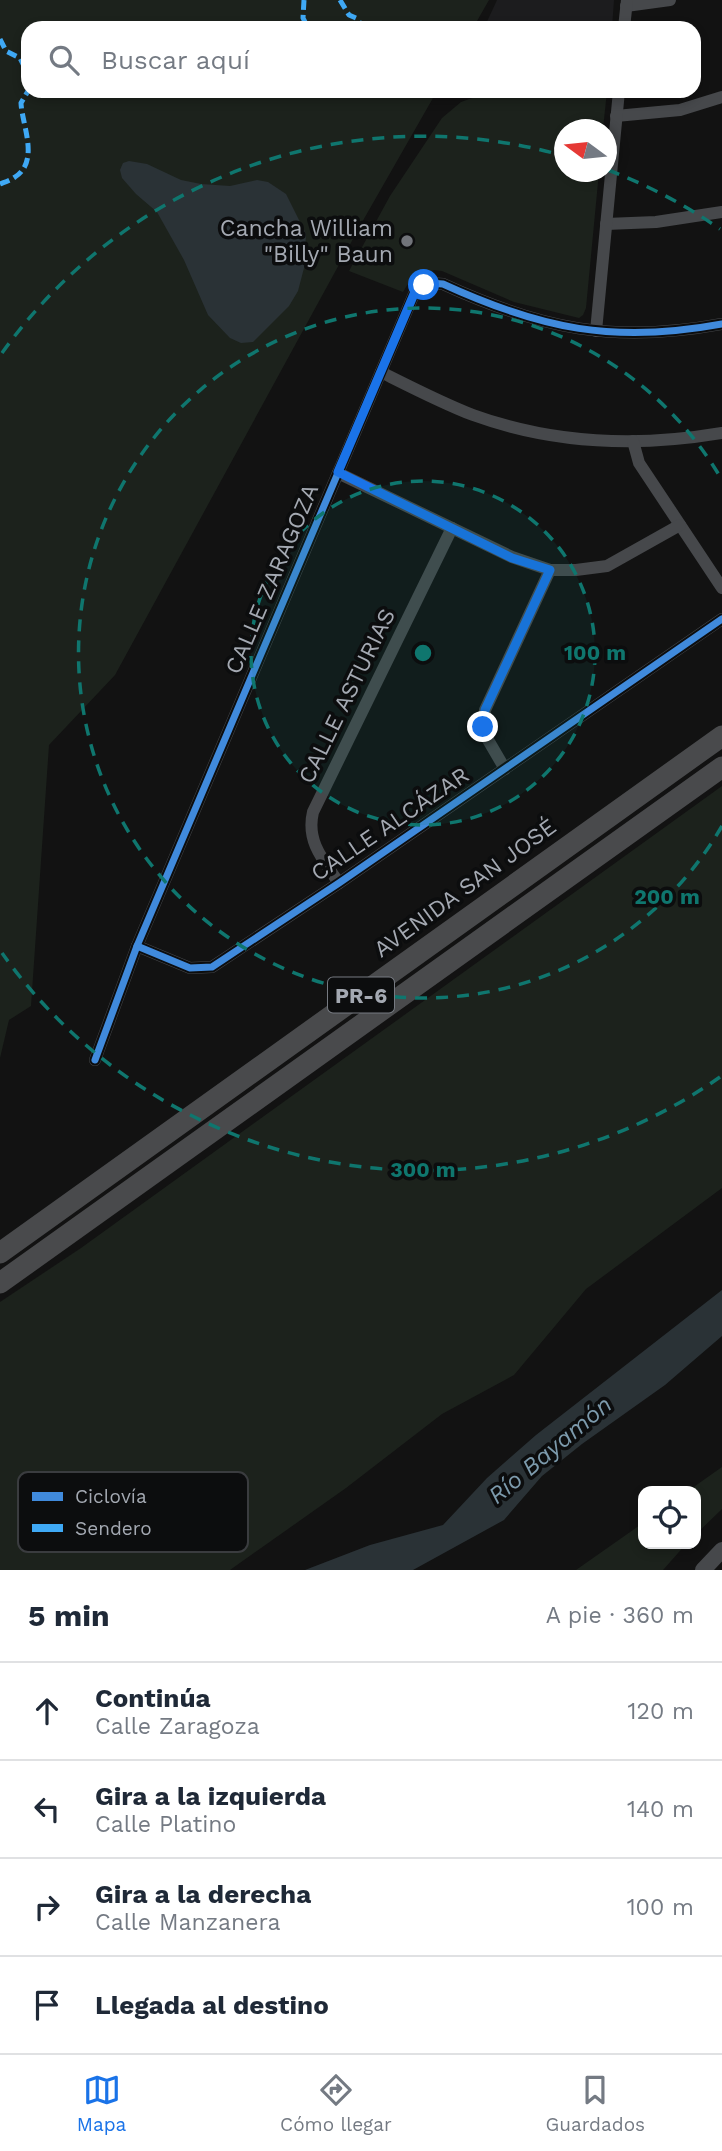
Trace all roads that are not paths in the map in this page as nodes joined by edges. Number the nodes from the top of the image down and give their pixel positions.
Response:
1 (670, 0) edge
2 (627, 3) edge
3 (625, 21) edge
4 (722, 97) edge
5 (618, 98) edge
6 (616, 116) junction
7 (722, 212) edge
8 (606, 224) junction
9 (722, 324) edge
10 (596, 331) junction
11 (381, 372) junction
12 (722, 433) edge
13 (633, 441) junction
14 (338, 472) junction
15 (680, 525) junction
16 (452, 528) junction
17 (550, 570) junction
18 (722, 588) edge
19 (722, 619) edge
20 (722, 736) edge
21 (722, 767) edge
22 (505, 769) junction
23 (339, 883) junction
24 (137, 946) junction
25 (95, 1060) dead end
26 (0, 1253) edge
27 (0, 1283) edge
28 (722, 1550) edge
29 (703, 1570) edge

1 - 2 street
2 - 3 street
4 - 6 street
5 - 6 street
6 - 8 street
7 - 8 street
8 - 10 street
9 - 10 street, CALLE ZARAGOZA
10 - 11 street, CALLE ZARAGOZA
11 - 13 street
11 - 14 street, CALLE ZARAGOZA
12 - 13 street
13 - 15 street
14 - 16 street
14 - 24 street, CALLE ZARAGOZA
15 - 17 street
15 - 18 street
16 - 17 street
16 - 23 street, CALLE ASTURIAS
17 - 22 street
19 - 22 street, CALLE ALCÁZAR
20 - 26 main road, AVENIDA SAN JOSÉ / PR-6
21 - 27 main road, PR-6
22 - 23 street, CALLE ALCÁZAR
23 - 24 street, CALLE ALCÁZAR
24 - 25 street, CALLE ZARAGOZA
28 - 29 street

